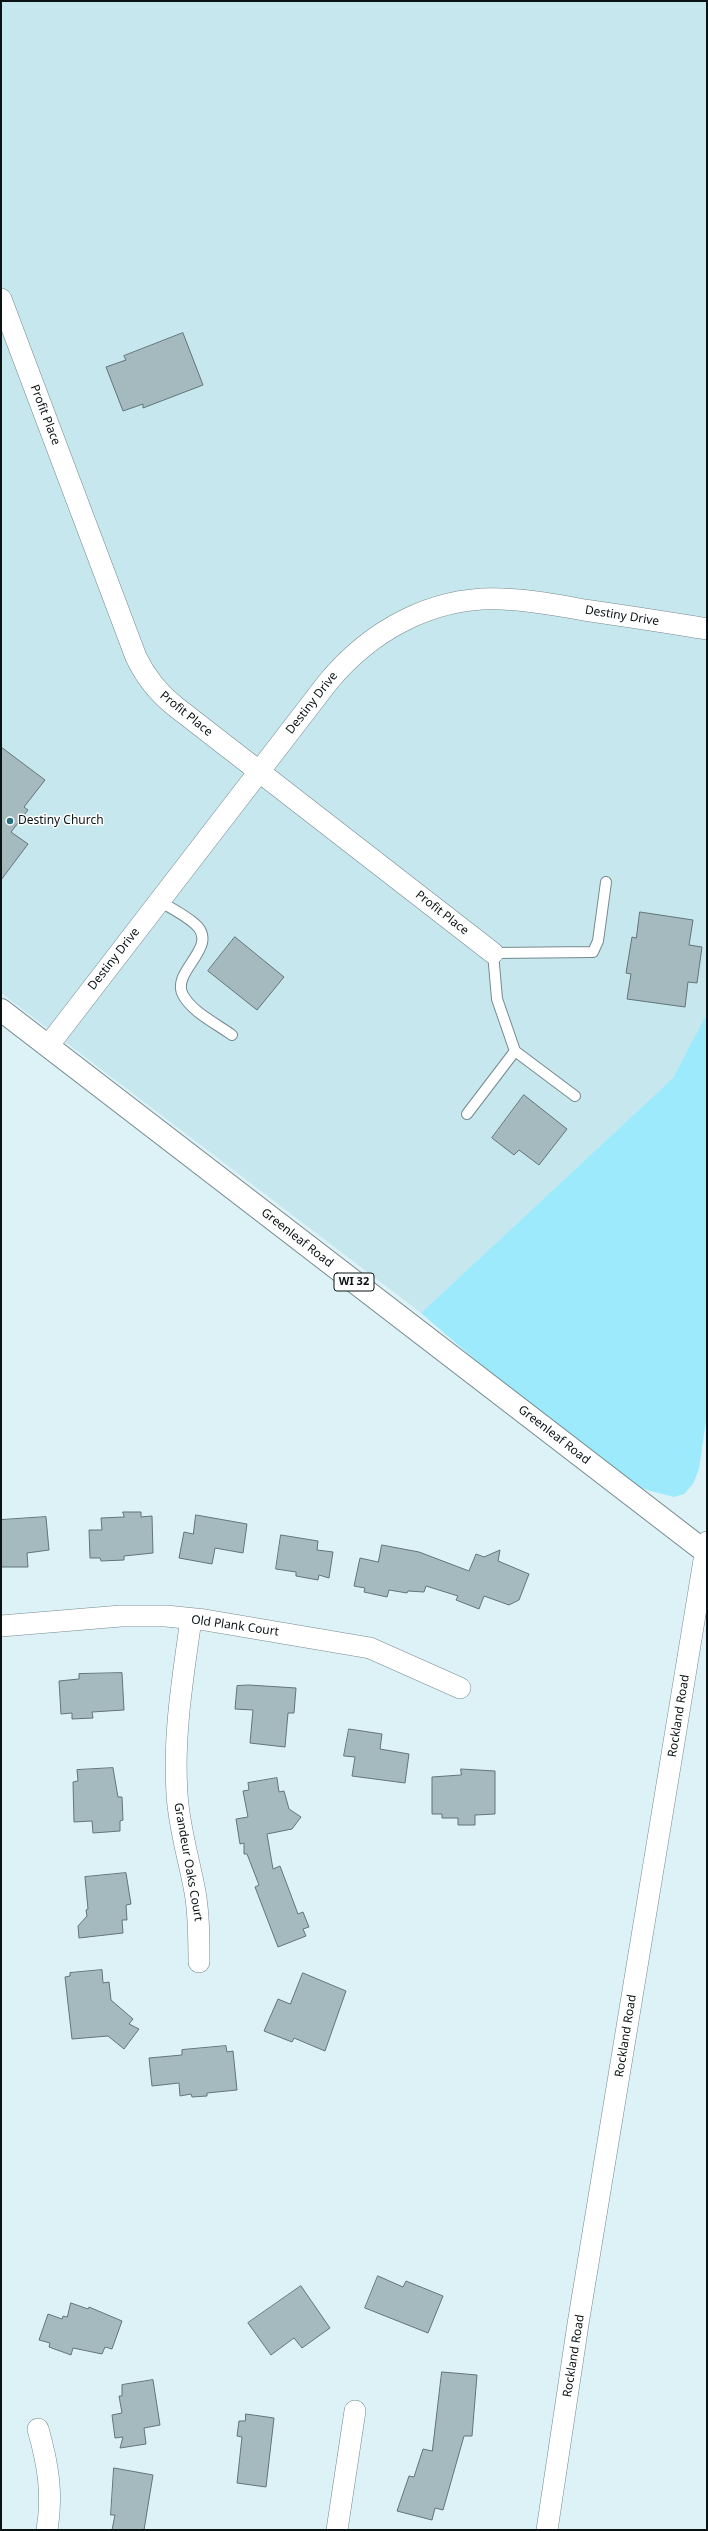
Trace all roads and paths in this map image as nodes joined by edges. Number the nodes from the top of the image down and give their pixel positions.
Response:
1 (1, 299) edge
2 (5, 323) edge
3 (707, 629) edge
4 (258, 771) junction
5 (606, 882) dead end
6 (159, 901) junction
7 (493, 952) junction
8 (1, 1010) edge
9 (232, 1035) dead end
10 (48, 1046) junction
11 (515, 1051) junction
12 (575, 1096) dead end
13 (468, 1114) dead end
14 (706, 1549) edge
15 (191, 1619) junction
16 (1, 1626) edge
17 (460, 1688) dead end
18 (199, 1962) dead end
19 (355, 2411) dead end
20 (38, 2429) dead end
21 (47, 2530) edge
22 (337, 2530) edge
23 (547, 2530) edge

1 - 2 street, Profit Place
2 - 4 street, Profit Place
3 - 4 street, Destiny Drive
4 - 6 street, Destiny Drive
4 - 7 street, Profit Place
5 - 7 lane
6 - 9 lane
6 - 10 street, Destiny Drive
7 - 11 lane
8 - 10 main road, Greenleaf Road / WI 32
10 - 14 main road, Greenleaf Road / WI 32
11 - 12 lane
11 - 13 lane
14 - 23 street, Rockland Road
15 - 16 street, Old Plank Court
15 - 17 street, Old Plank Court
15 - 18 street, Grandeur Oaks Court
19 - 22 street
20 - 21 street

